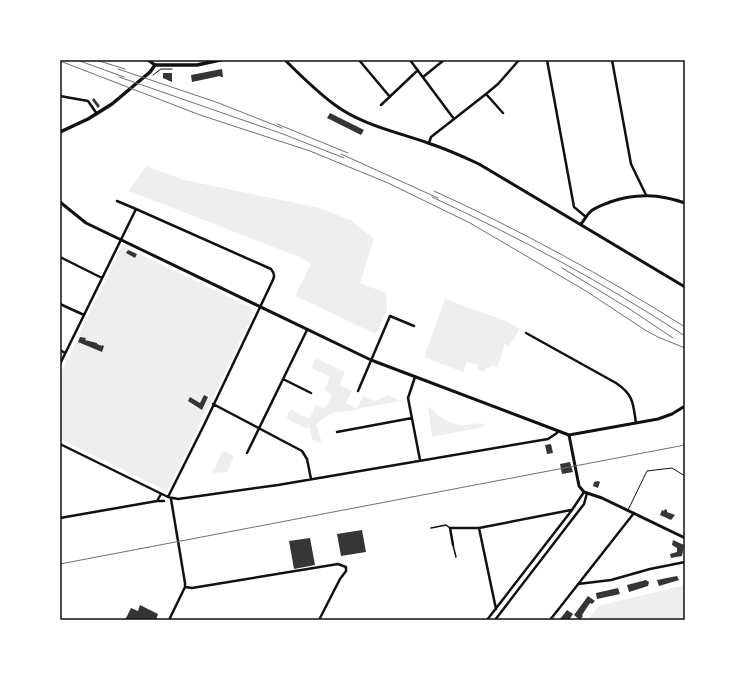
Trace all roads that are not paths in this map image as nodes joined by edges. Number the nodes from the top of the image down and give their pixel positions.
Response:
1 (148, 60) edge
2 (174, 60) edge
3 (220, 60) edge
4 (285, 60) edge
5 (359, 60) edge
6 (410, 60) edge
7 (444, 60) edge
8 (520, 60) edge
9 (547, 60) edge
10 (612, 60) edge
11 (155, 65) junction
12 (173, 68) junction
13 (418, 70) junction
14 (423, 77) junction
15 (486, 94) junction
16 (60, 96) edge
17 (390, 97) junction
18 (381, 104) dead end
19 (503, 113) dead end
20 (97, 114) junction
21 (454, 119) junction
22 (60, 132) edge
23 (429, 143) junction
24 (646, 195) junction
25 (117, 201) dead end
26 (60, 202) edge
27 (685, 203) edge
28 (136, 209) junction
29 (586, 217) junction
30 (581, 224) junction
31 (121, 240) junction
32 (60, 257) edge
33 (102, 278) junction
34 (685, 287) edge
35 (60, 304) edge
36 (260, 307) junction
37 (84, 315) junction
38 (414, 326) dead end
39 (307, 330) junction
40 (526, 333) dead end
41 (60, 350) edge
42 (66, 353) junction
43 (371, 360) junction
44 (60, 364) edge
45 (415, 377) junction
46 (283, 380) junction
47 (358, 391) dead end
48 (311, 394) dead end
49 (213, 404) junction
50 (685, 406) edge
51 (412, 418) junction
52 (636, 423) junction
53 (259, 428) junction
54 (558, 430) junction
55 (337, 432) dead end
56 (569, 435) junction
57 (60, 444) edge
58 (247, 453) dead end
59 (420, 460) junction
60 (685, 476) edge
61 (311, 478) junction
62 (586, 492) junction
63 (161, 494) junction
64 (169, 498) junction
65 (158, 501) junction
66 (164, 501) dead end
67 (572, 510) junction
68 (628, 510) junction
69 (634, 513) junction
70 (60, 518) edge
71 (430, 528) dead end
72 (450, 528) junction
73 (479, 528) junction
74 (685, 538) edge
75 (453, 545) joint
76 (456, 557) dead end
77 (685, 562) edge
78 (578, 584) junction
79 (185, 587) junction
80 (496, 609) junction
81 (492, 614) junction
82 (496, 619) edge
83 (169, 620) edge
84 (320, 620) edge
85 (487, 620) edge
86 (550, 620) edge

1 - 11 street
2 - 12 street
3 - 12 main road
4 - 23 street
5 - 17 street
6 - 13 street
7 - 14 street
8 - 15 street
9 - 29 street
10 - 24 street
11 - 12 main road
11 - 20 main road
13 - 14 street
13 - 17 street
14 - 21 street
15 - 19 street
15 - 21 street
16 - 20 street
17 - 18 street
20 - 22 main road
21 - 23 street
23 - 30 street
24 - 27 street
24 - 29 street
25 - 28 street
26 - 31 street
28 - 31 street
28 - 36 street
29 - 30 street
30 - 34 street
31 - 33 street
31 - 36 street
32 - 33 street
33 - 37 street
35 - 37 street
36 - 39 street
36 - 49 street
37 - 42 street
38 - 43 street
39 - 43 street
39 - 46 street
40 - 52 street
41 - 42 street
42 - 44 street
43 - 45 street
43 - 47 street
45 - 51 street
45 - 54 street
46 - 48 street
46 - 53 street
49 - 53 street
49 - 64 street
50 - 52 street
51 - 55 street
51 - 59 street
52 - 56 street
53 - 58 street
53 - 61 street
54 - 56 street
54 - 59 street
56 - 62 street
57 - 63 street
59 - 61 street
60 - 68 lane
61 - 64 street
62 - 67 street
62 - 68 street
62 - 82 street
63 - 64 street
63 - 65 street
64 - 79 street
65 - 66 street
65 - 70 street
67 - 73 street
67 - 80 street
68 - 69 street
69 - 74 street
69 - 78 street
71 - 72 street
72 - 73 street
72 - 75 street
73 - 80 street
75 - 76 street
77 - 78 street
78 - 86 street
79 - 83 street
79 - 84 street
80 - 81 street
81 - 82 street
81 - 85 street

